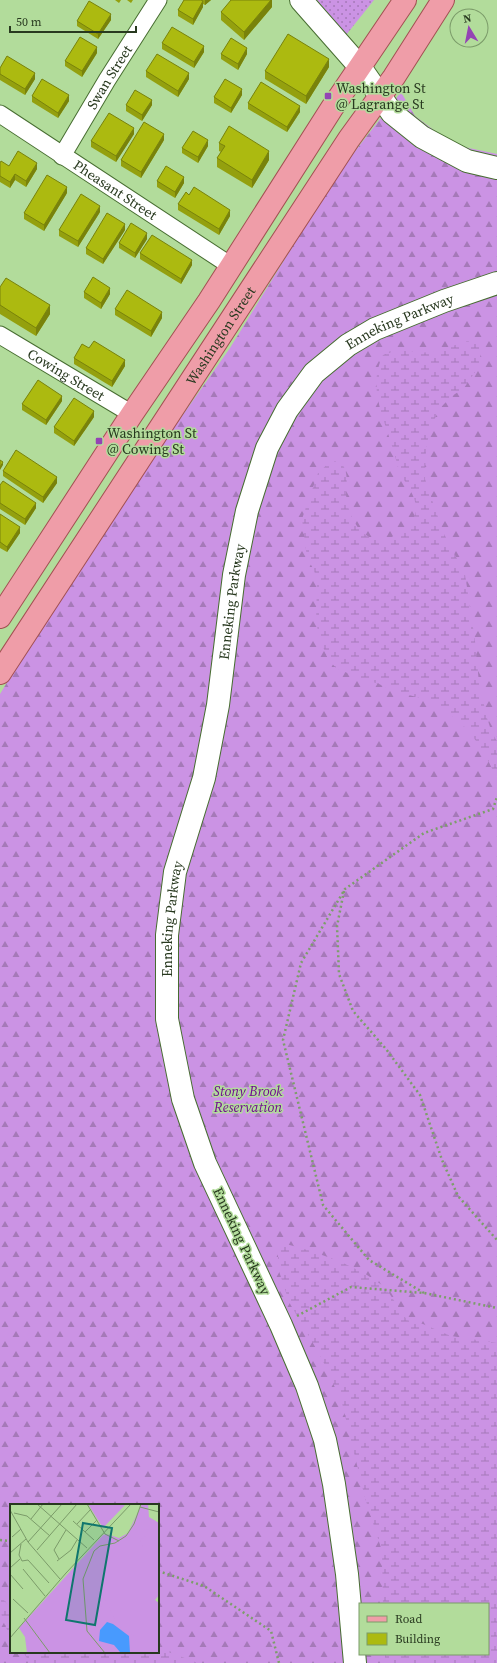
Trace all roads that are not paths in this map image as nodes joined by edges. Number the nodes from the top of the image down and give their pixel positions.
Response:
1 (158, 0) edge
2 (301, 0) edge
3 (405, 0) edge
4 (443, 0) edge
5 (360, 67) junction
6 (380, 97) junction
7 (0, 114) edge
8 (62, 156) junction
9 (497, 168) edge
10 (231, 266) junction
11 (497, 283) edge
12 (0, 335) edge
13 (132, 414) junction
14 (0, 617) edge
15 (0, 672) edge
16 (355, 1663) edge

1 - 8 street, Swan Street
2 - 5 main road
3 - 5 main road, Washington Street
4 - 6 main road, Washington Street
5 - 6 main road
5 - 10 main road, Washington Street
6 - 9 main road
6 - 15 main road, Washington Street
7 - 8 street, Pheasant Street
8 - 10 street, Pheasant Street
10 - 13 main road, Washington Street
11 - 16 main road, Enneking Parkway
12 - 13 street, Cowing Street
13 - 14 main road, Washington Street

